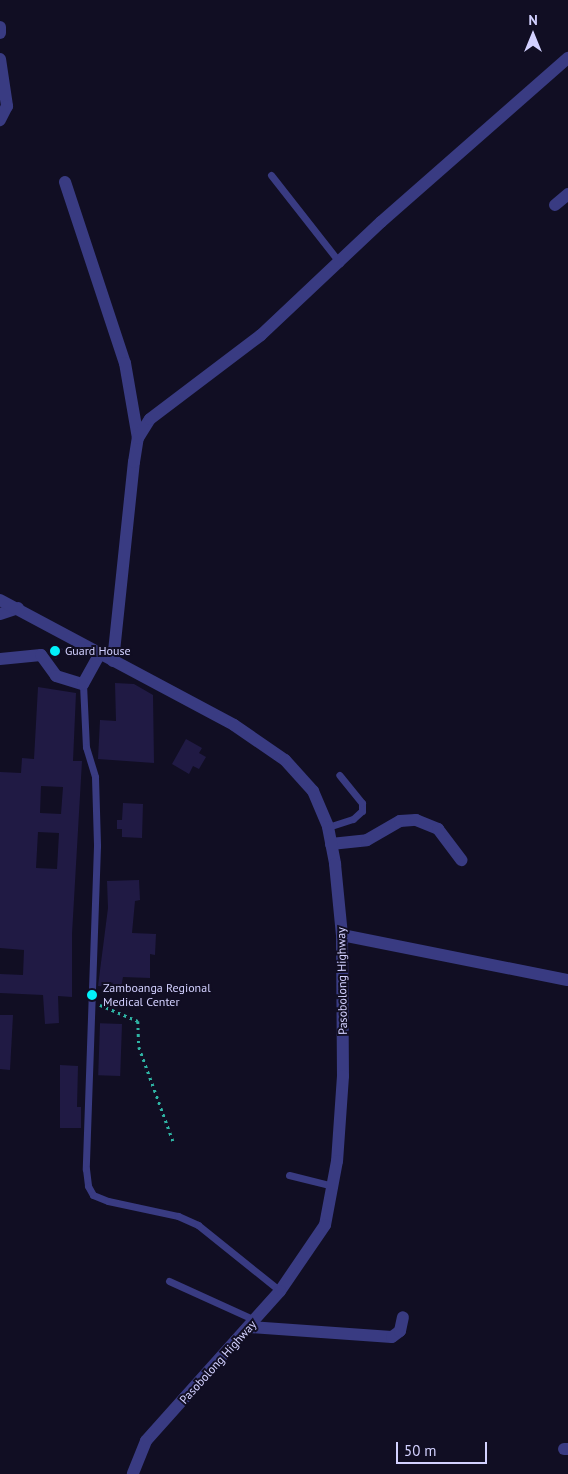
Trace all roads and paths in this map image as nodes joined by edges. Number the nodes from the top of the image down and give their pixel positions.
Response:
1 (0, 27) edge
2 (0, 33) edge
3 (568, 58) edge
4 (0, 59) edge
5 (0, 120) edge
6 (271, 175) dead end
7 (64, 182) dead end
8 (568, 194) edge
9 (555, 205) dead end
10 (341, 263) junction
11 (138, 438) junction
12 (0, 600) edge
13 (18, 608) junction
14 (0, 614) edge
15 (100, 653) junction
16 (0, 659) edge
17 (113, 661) junction
18 (82, 684) junction
19 (339, 775) dead end
20 (328, 827) junction
21 (331, 844) junction
22 (461, 860) dead end
23 (342, 936) junction
24 (568, 980) edge
25 (94, 1003) junction
26 (173, 1140) dead end
27 (289, 1174) dead end
28 (333, 1186) junction
29 (169, 1281) dead end
30 (280, 1291) junction
31 (403, 1317) dead end
32 (252, 1324) junction
33 (134, 1474) edge

1 - 2 street
3 - 10 street
4 - 5 street
6 - 10 lane
7 - 11 street
8 - 9 street
10 - 11 street
11 - 17 street
12 - 13 street, Pasobolong Highway
13 - 14 street
13 - 15 street, Pasobolong Highway
15 - 17 street, Pasobolong Highway
15 - 18 street
16 - 18 street
17 - 20 street, Pasobolong Highway
18 - 25 lane
19 - 20 lane
20 - 21 street, Pasobolong Highway
21 - 22 street
21 - 23 street, Pasobolong Highway
23 - 24 street
23 - 28 street, Pasobolong Highway
25 - 26 path
25 - 30 lane
27 - 28 lane
28 - 30 street, Pasobolong Highway
29 - 32 lane
30 - 32 street, Pasobolong Highway
31 - 32 street
32 - 33 street, Pasobolong Highway

